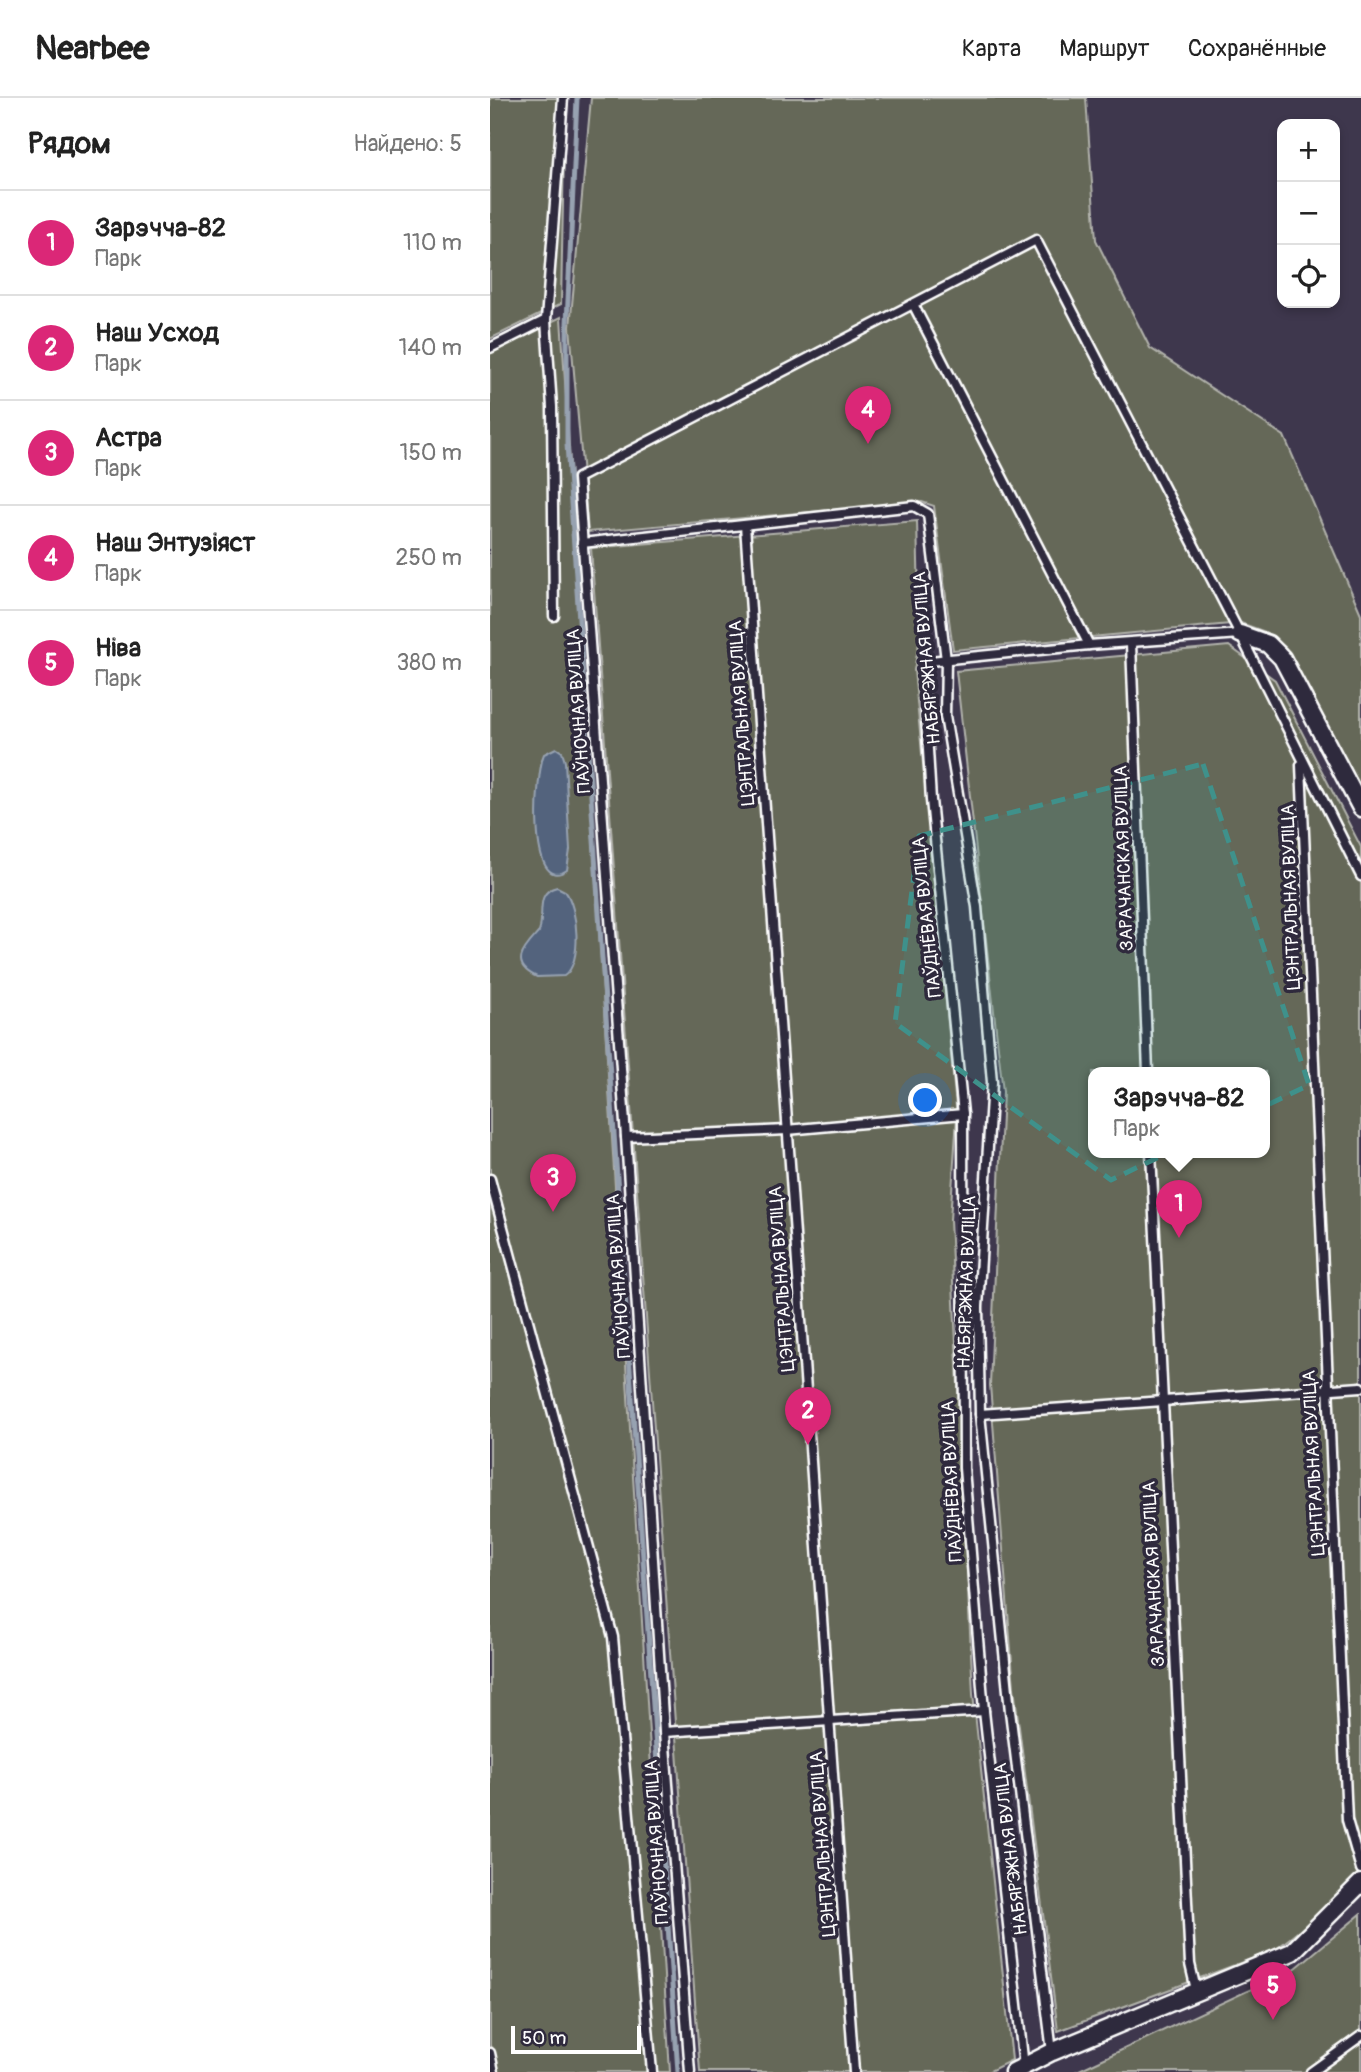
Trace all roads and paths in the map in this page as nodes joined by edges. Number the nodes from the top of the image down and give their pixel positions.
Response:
1 (562, 98) edge
2 (915, 306) junction
3 (546, 320) junction
4 (490, 348) edge
5 (745, 525) junction
6 (582, 542) junction
7 (554, 616) dead end
8 (1240, 634) junction
9 (1131, 644) junction
10 (1089, 645) junction
11 (946, 660) junction
12 (1301, 760) junction
13 (1361, 808) edge
14 (1361, 876) edge
15 (1148, 1067) edge
16 (964, 1114) junction
17 (787, 1130) junction
18 (626, 1137) junction
19 (1151, 1158) edge
20 (490, 1179) edge
21 (1361, 1387) edge
22 (1326, 1388) junction
23 (1160, 1399) junction
24 (980, 1414) junction
25 (984, 1711) junction
26 (831, 1723) junction
27 (664, 1732) junction
28 (1361, 1869) edge
29 (1361, 1883) edge
30 (1197, 1994) junction
31 (1361, 2036) edge
32 (1052, 2052) junction
33 (490, 2053) edge
34 (1019, 2069) edge
35 (494, 2072) edge
36 (652, 2072) edge
37 (690, 2072) edge
38 (854, 2072) edge
39 (1311, 2072) edge

1 - 3 lane
2 - 6 lane, ПАЎНОЧНАЯ ВУЛІЦА
2 - 8 lane
2 - 10 lane
3 - 4 lane
3 - 7 lane
5 - 6 lane
5 - 11 lane, НАБЯРЭЖНАЯ ВУЛІЦА
5 - 17 lane, ЦЭНТРАЛЬНАЯ ВУЛІЦА
6 - 18 lane, ПАЎНОЧНАЯ ВУЛІЦА
8 - 9 lane
8 - 12 lane
8 - 13 street
9 - 10 lane
9 - 15 lane, ЗАРАЧАНСКАЯ ВУЛІЦА
10 - 11 lane
11 - 16 lane, ПАЎДНЁВАЯ ВУЛІЦА
11 - 24 lane, НАБЯРЭЖНАЯ ВУЛІЦА
12 - 14 lane
12 - 22 lane, ЦЭНТРАЛЬНАЯ ВУЛІЦА
16 - 17 lane
16 - 25 lane, ПАЎДНЁВАЯ ВУЛІЦА
17 - 18 lane
17 - 26 lane, ЦЭНТРАЛЬНАЯ ВУЛІЦА
18 - 27 lane, ПАЎНОЧНАЯ ВУЛІЦА
19 - 23 lane, ЗАРАЧАНСКАЯ ВУЛІЦА
20 - 36 lane
21 - 22 lane
22 - 23 lane
22 - 28 lane, ЦЭНТРАЛЬНАЯ ВУЛІЦА
23 - 24 lane
23 - 30 lane, ЗАРАЧАНСКАЯ ВУЛІЦА
24 - 32 lane, НАБЯРЭЖНАЯ ВУЛІЦА
25 - 26 lane
25 - 34 lane, ПАЎДНЁВАЯ ВУЛІЦА
26 - 27 lane
26 - 38 lane, ЦЭНТРАЛЬНАЯ ВУЛІЦА
27 - 37 lane, ПАЎНОЧНАЯ ВУЛІЦА
29 - 30 street
30 - 32 street
31 - 39 lane
32 - 34 street
33 - 35 lane

